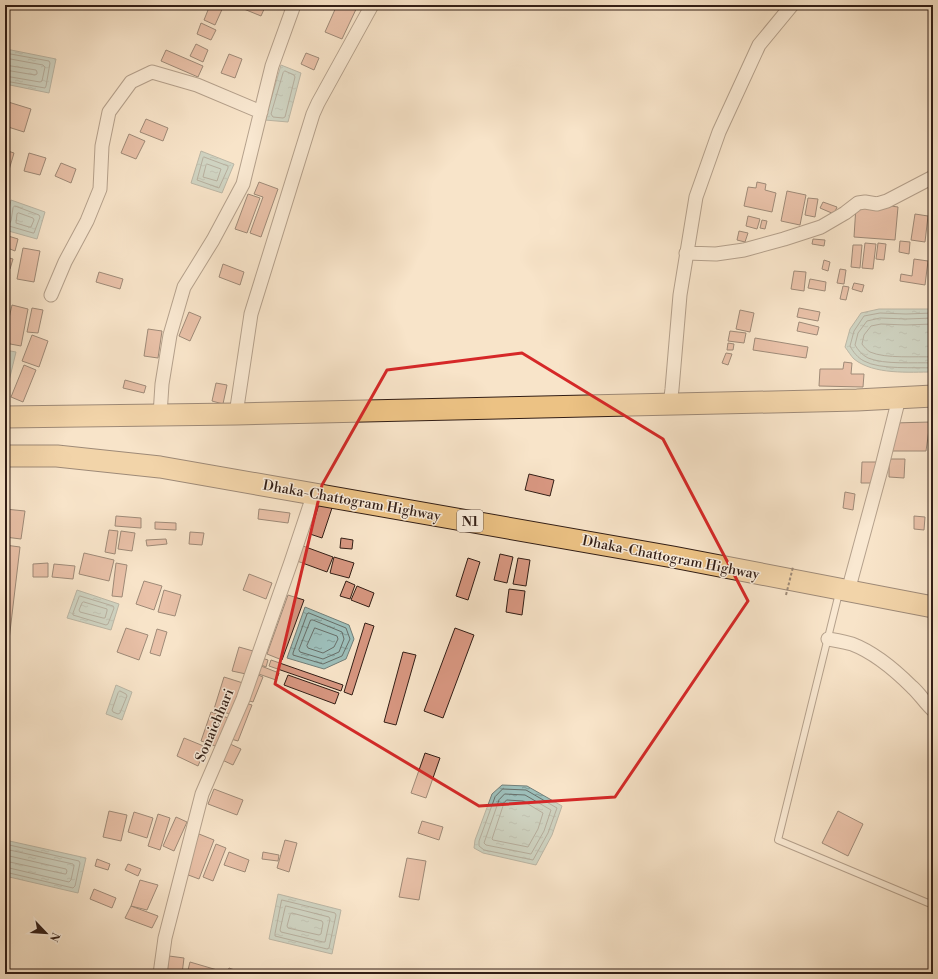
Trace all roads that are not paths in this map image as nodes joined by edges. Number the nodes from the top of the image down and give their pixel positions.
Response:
1 (294, 5) edge
2 (372, 5) edge
3 (792, 5) edge
4 (261, 112) junction
5 (933, 176) edge
6 (686, 253) junction
7 (51, 295) dead end
8 (933, 396) edge
9 (899, 398) junction
10 (670, 404) junction
11 (236, 414) junction
12 (160, 415) junction
13 (5, 418) edge
14 (5, 456) edge
15 (314, 493) junction
16 (844, 590) junction
17 (933, 607) edge
18 (828, 639) junction
19 (933, 710) edge
20 (933, 905) edge
21 (160, 974) edge

1 - 4 street
2 - 11 street
3 - 6 street
4 - 7 street
4 - 12 street
5 - 6 street
6 - 10 street
8 - 9 highway
9 - 10 highway
9 - 16 street
10 - 11 highway
11 - 12 highway
12 - 13 highway
14 - 15 highway, Dhaka-Chattogram Highway / N1
15 - 16 highway, Dhaka-Chattogram Highway / N1
15 - 21 street, Sonaichhari
16 - 17 highway, Dhaka-Chattogram Highway / N1
16 - 18 lane
18 - 19 street
18 - 20 lane

